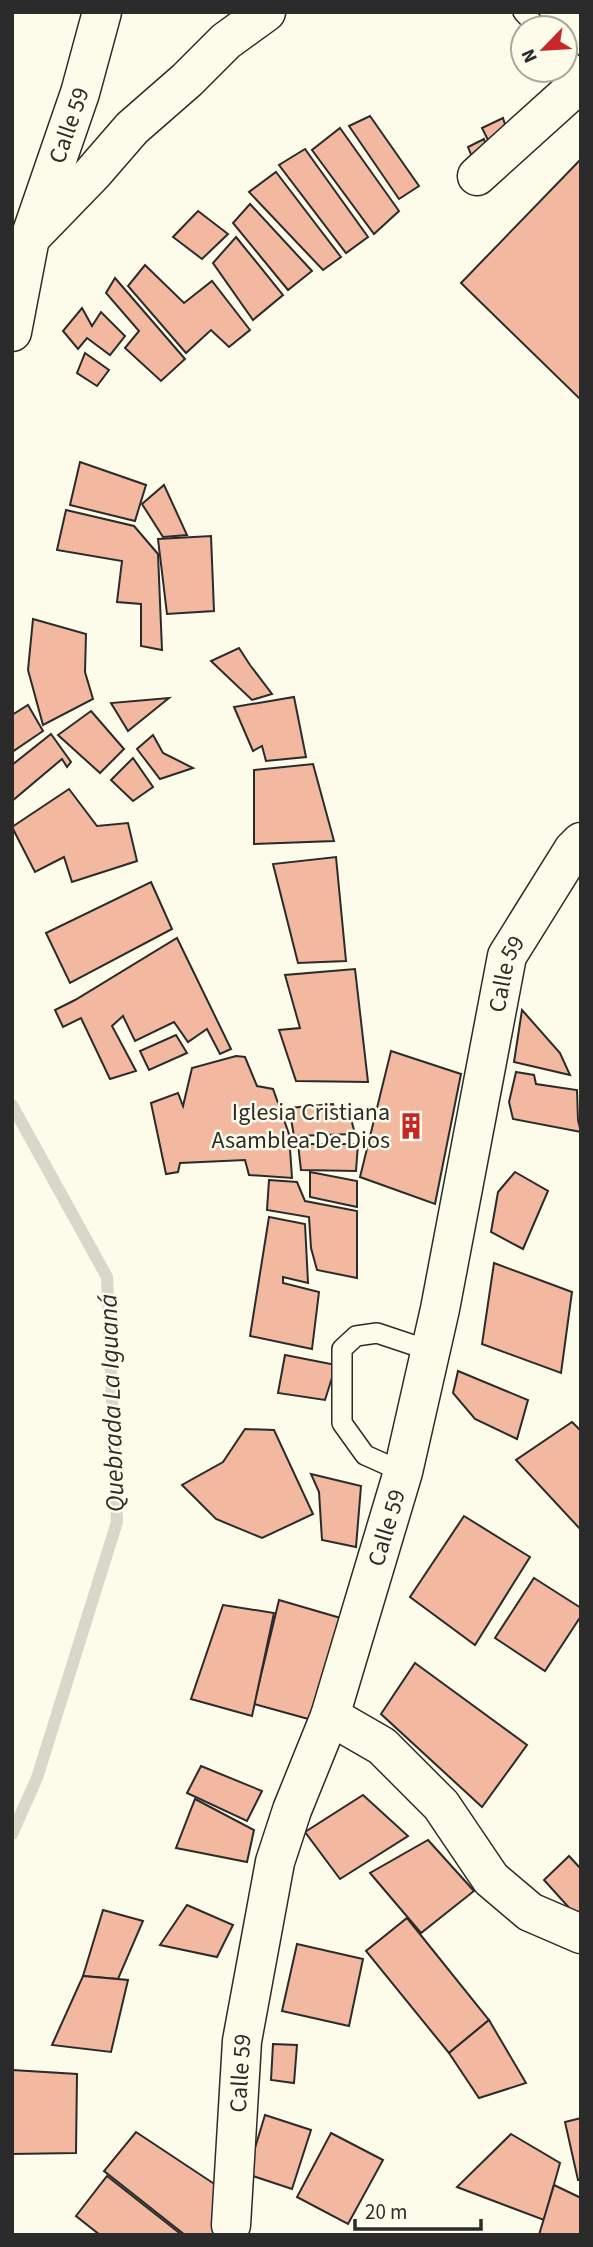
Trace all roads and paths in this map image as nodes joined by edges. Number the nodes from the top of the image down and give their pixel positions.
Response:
1 (102, 12) edge
2 (266, 12) edge
3 (581, 82) edge
4 (477, 176) dead end
5 (30, 238) junction
6 (12, 276) edge
7 (12, 332) edge
8 (581, 842) edge
9 (431, 1352) junction
10 (403, 1472) junction
11 (330, 1716) junction
12 (581, 1934) edge
13 (231, 2225) dead end

1 - 5 main road, Calle 59
2 - 5 main road
3 - 4 main road
5 - 6 main road
5 - 7 main road
8 - 9 main road, Calle 59
9 - 10 main road, Calle 59
9 - 10 lane
10 - 11 main road, Calle 59
11 - 12 main road
11 - 13 main road, Calle 59

